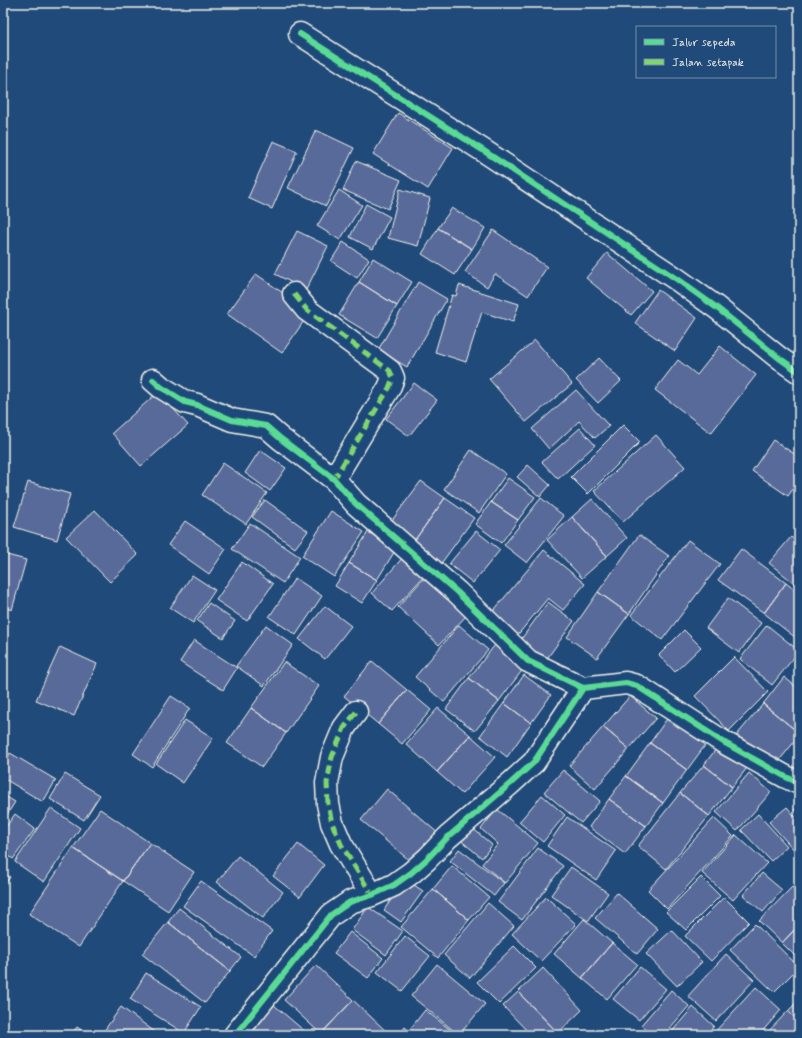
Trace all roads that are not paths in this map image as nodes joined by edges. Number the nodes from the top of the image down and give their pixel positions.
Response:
1 (300, 34) dead end
2 (294, 294) dead end
3 (799, 372) edge
4 (153, 380) dead end
5 (334, 479) junction
6 (583, 688) junction
7 (356, 712) dead end
8 (799, 783) edge
9 (372, 895) junction
10 (235, 1035) edge

1 - 3 street
2 - 5 street
4 - 5 street
5 - 6 street
6 - 8 street
6 - 9 street
7 - 9 street
9 - 10 street

